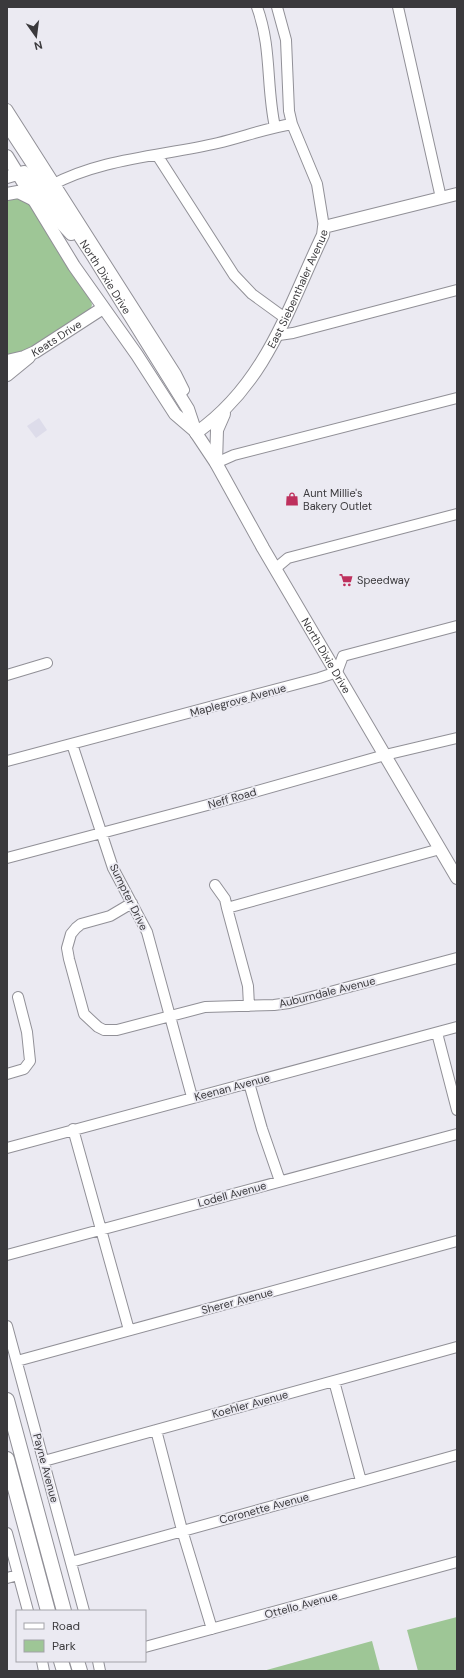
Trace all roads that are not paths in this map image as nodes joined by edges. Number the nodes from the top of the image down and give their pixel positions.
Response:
1 (257, 7) edge
2 (277, 7) edge
3 (398, 7) edge
4 (7, 108) edge
5 (292, 124) junction
6 (7, 125) edge
7 (275, 127) junction
8 (7, 138) edge
9 (157, 155) junction
10 (7, 156) edge
11 (12, 175) edge
12 (7, 185) edge
13 (52, 185) junction
14 (7, 194) edge
15 (457, 194) edge
16 (440, 198) junction
17 (34, 200) junction
18 (324, 227) junction
19 (63, 247) junction
20 (87, 248) junction
21 (110, 277) junction
22 (457, 290) edge
23 (103, 308) junction
24 (285, 318) junction
25 (279, 335) junction
26 (34, 352) junction
27 (7, 361) edge
28 (7, 375) edge
29 (156, 384) junction
30 (178, 394) junction
31 (457, 398) edge
32 (228, 406) junction
33 (196, 433) junction
34 (216, 464) junction
35 (457, 514) edge
36 (276, 568) junction
37 (457, 626) edge
38 (47, 663) dead end
39 (337, 672) junction
40 (7, 675) edge
41 (457, 738) edge
42 (72, 744) junction
43 (385, 755) junction
44 (7, 761) edge
45 (103, 833) junction
46 (440, 849) junction
47 (7, 858) edge
48 (456, 872) edge
49 (215, 885) dead end
50 (132, 903) junction
51 (228, 908) junction
52 (457, 958) edge
53 (18, 996) dead end
54 (249, 1006) junction
55 (170, 1016) junction
56 (457, 1027) edge
57 (437, 1033) junction
58 (7, 1074) edge
59 (249, 1082) junction
60 (192, 1098) junction
61 (457, 1110) edge
62 (73, 1129) junction
63 (457, 1134) edge
64 (7, 1148) edge
65 (280, 1181) junction
66 (100, 1230) junction
67 (457, 1241) edge
68 (7, 1256) edge
69 (7, 1326) edge
70 (129, 1330) junction
71 (457, 1347) edge
72 (17, 1361) junction
73 (334, 1381) junction
74 (7, 1400) edge
75 (156, 1430) junction
76 (457, 1455) edge
77 (7, 1459) edge
78 (44, 1461) junction
79 (361, 1481) junction
80 (182, 1530) junction
81 (7, 1533) edge
82 (71, 1562) junction
83 (457, 1562) edge
84 (18, 1575) junction
85 (7, 1578) edge
86 (28, 1610) edge
87 (48, 1610) edge
88 (64, 1610) edge
89 (84, 1610) edge
90 (212, 1629) junction
91 (146, 1647) edge

1 - 7 street
2 - 5 street
3 - 16 street
4 - 13 street
5 - 7 street
5 - 18 street
6 - 13 main road, North Dixie Drive
7 - 9 street
8 - 11 main road
9 - 13 street
9 - 24 street
10 - 11 main road, North Dixie Drive
11 - 12 main road
11 - 17 main road, North Dixie Drive
11 - 20 main road
13 - 20 main road, North Dixie Drive
13 - 21 street
14 - 17 main road
15 - 16 main road, East Siebenthaler Avenue
16 - 18 main road, East Siebenthaler Avenue
17 - 19 main road, North Dixie Drive
18 - 24 main road, East Siebenthaler Avenue
19 - 21 main road
19 - 23 main road, North Dixie Drive
20 - 21 main road, North Dixie Drive
21 - 30 main road, North Dixie Drive
22 - 25 street
23 - 26 main road, Keats Drive
23 - 29 main road, North Dixie Drive
24 - 25 main road, East Siebenthaler Avenue
25 - 32 main road, East Siebenthaler Avenue
26 - 27 main road, Keats Drive
26 - 28 main road
29 - 30 main road
29 - 33 main road, North Dixie Drive
30 - 33 main road, North Dixie Drive
31 - 34 street
32 - 33 main road, East Siebenthaler Avenue
32 - 34 main road
33 - 34 main road, North Dixie Drive
34 - 36 main road, North Dixie Drive
35 - 36 street
36 - 39 main road, North Dixie Drive
37 - 39 street
38 - 40 street
39 - 42 street, Maplegrove Avenue
39 - 43 main road, North Dixie Drive
41 - 43 street, Neff Road
42 - 44 street, Maplegrove Avenue
42 - 45 street, Sumpter Drive
43 - 45 street, Neff Road
43 - 46 main road, North Dixie Drive
45 - 47 street, Neff Road
45 - 50 street, Sumpter Drive
46 - 48 main road, North Dixie Drive
46 - 51 street
49 - 51 street
50 - 55 street, Sumpter Drive
50 - 55 street, Auburndale Avenue
51 - 54 street
52 - 54 street, Auburndale Avenue
53 - 58 street
54 - 55 street, Auburndale Avenue
55 - 60 street, Sumpter Drive
56 - 57 street, Keenan Avenue
57 - 59 street, Keenan Avenue
57 - 61 street
59 - 60 street, Keenan Avenue
59 - 65 street
60 - 62 street, Keenan Avenue
62 - 64 street, Keenan Avenue
62 - 66 street
63 - 65 street, Lodell Avenue
65 - 66 street, Lodell Avenue
66 - 68 street, Lodell Avenue
66 - 70 street
67 - 70 street, Sherer Avenue
69 - 72 street, Payne Avenue
70 - 72 street, Sherer Avenue
71 - 73 street, Koehler Avenue
72 - 78 street, Payne Avenue
73 - 75 street, Koehler Avenue
73 - 79 street
74 - 88 highway
75 - 78 street, Koehler Avenue
75 - 80 street
76 - 79 street, Coronette Avenue
77 - 87 highway
78 - 82 street, Payne Avenue
79 - 80 street, Coronette Avenue
80 - 82 street, Coronette Avenue
80 - 90 street
81 - 84 street
82 - 89 street, Payne Avenue
83 - 90 street, Ottello Avenue
84 - 85 street
84 - 86 street
90 - 91 street, Ottello Avenue

